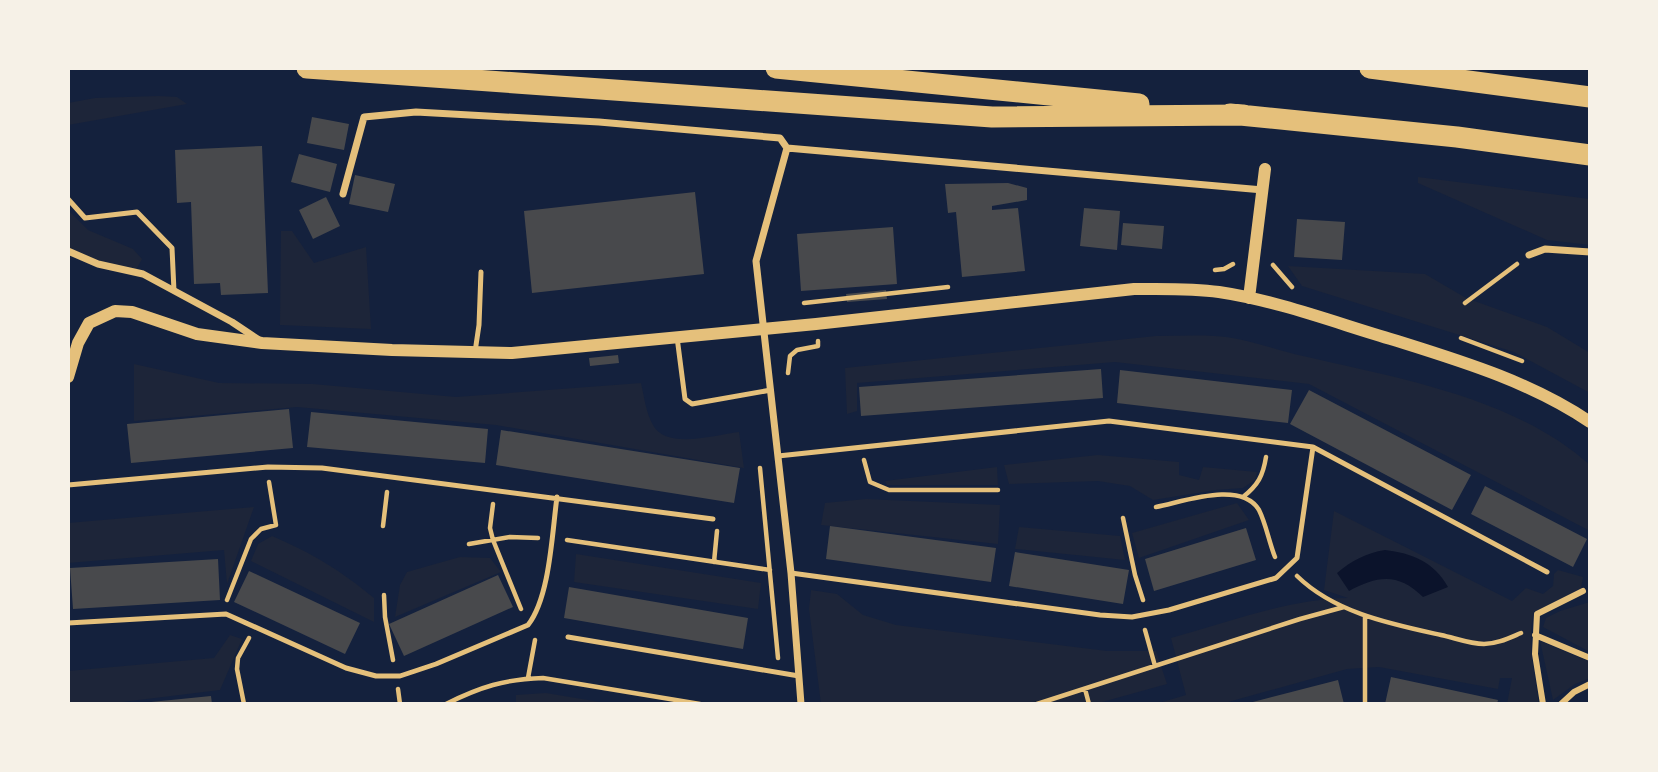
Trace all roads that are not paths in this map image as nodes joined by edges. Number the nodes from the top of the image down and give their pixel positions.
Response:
1 (307, 68) edge
2 (340, 68) edge
3 (776, 68) edge
4 (1370, 68) edge
5 (389, 73) junction
6 (1590, 97) edge
7 (1244, 115) junction
8 (787, 148) junction
9 (1590, 155) edge
10 (1265, 169) dead end
11 (1263, 190) junction
12 (343, 194) dead end
13 (68, 199) edge
14 (68, 251) edge
15 (1590, 252) edge
16 (1529, 255) road end
17 (481, 272) dead end
18 (174, 291) junction
19 (1249, 298) junction
20 (762, 328) junction
21 (677, 336) junction
22 (262, 342) junction
23 (475, 353) junction
24 (68, 377) edge
25 (771, 390) junction
26 (1590, 422) edge
27 (1313, 447) junction
28 (778, 456) junction
29 (68, 485) edge
30 (558, 497) junction
31 (713, 519) road end
32 (1547, 572) dead end
33 (791, 573) junction
34 (1583, 591) dead end
35 (68, 623) edge
36 (1535, 635) junction
37 (568, 638) dead end
38 (1590, 658) edge
39 (799, 676) junction
40 (1590, 684) edge
41 (801, 704) edge
42 (1543, 704) edge
43 (1560, 704) edge

1 - 5 highway
2 - 5 highway
3 - 7 highway
4 - 6 highway
5 - 7 highway
7 - 9 highway
8 - 11 street
8 - 12 street
8 - 20 street
10 - 11 street
11 - 19 street
13 - 18 lane
14 - 18 street
15 - 16 street
17 - 23 lane
18 - 22 street
19 - 20 street
19 - 26 street
20 - 21 street
20 - 25 street
21 - 23 street
21 - 25 lane
22 - 23 street
22 - 24 street
25 - 28 street
27 - 28 lane
27 - 32 lane
27 - 33 lane
28 - 33 street
29 - 30 lane
30 - 31 lane
30 - 35 lane
33 - 39 street
34 - 36 street
36 - 38 street
36 - 42 street
37 - 39 lane
39 - 41 street
40 - 43 street

